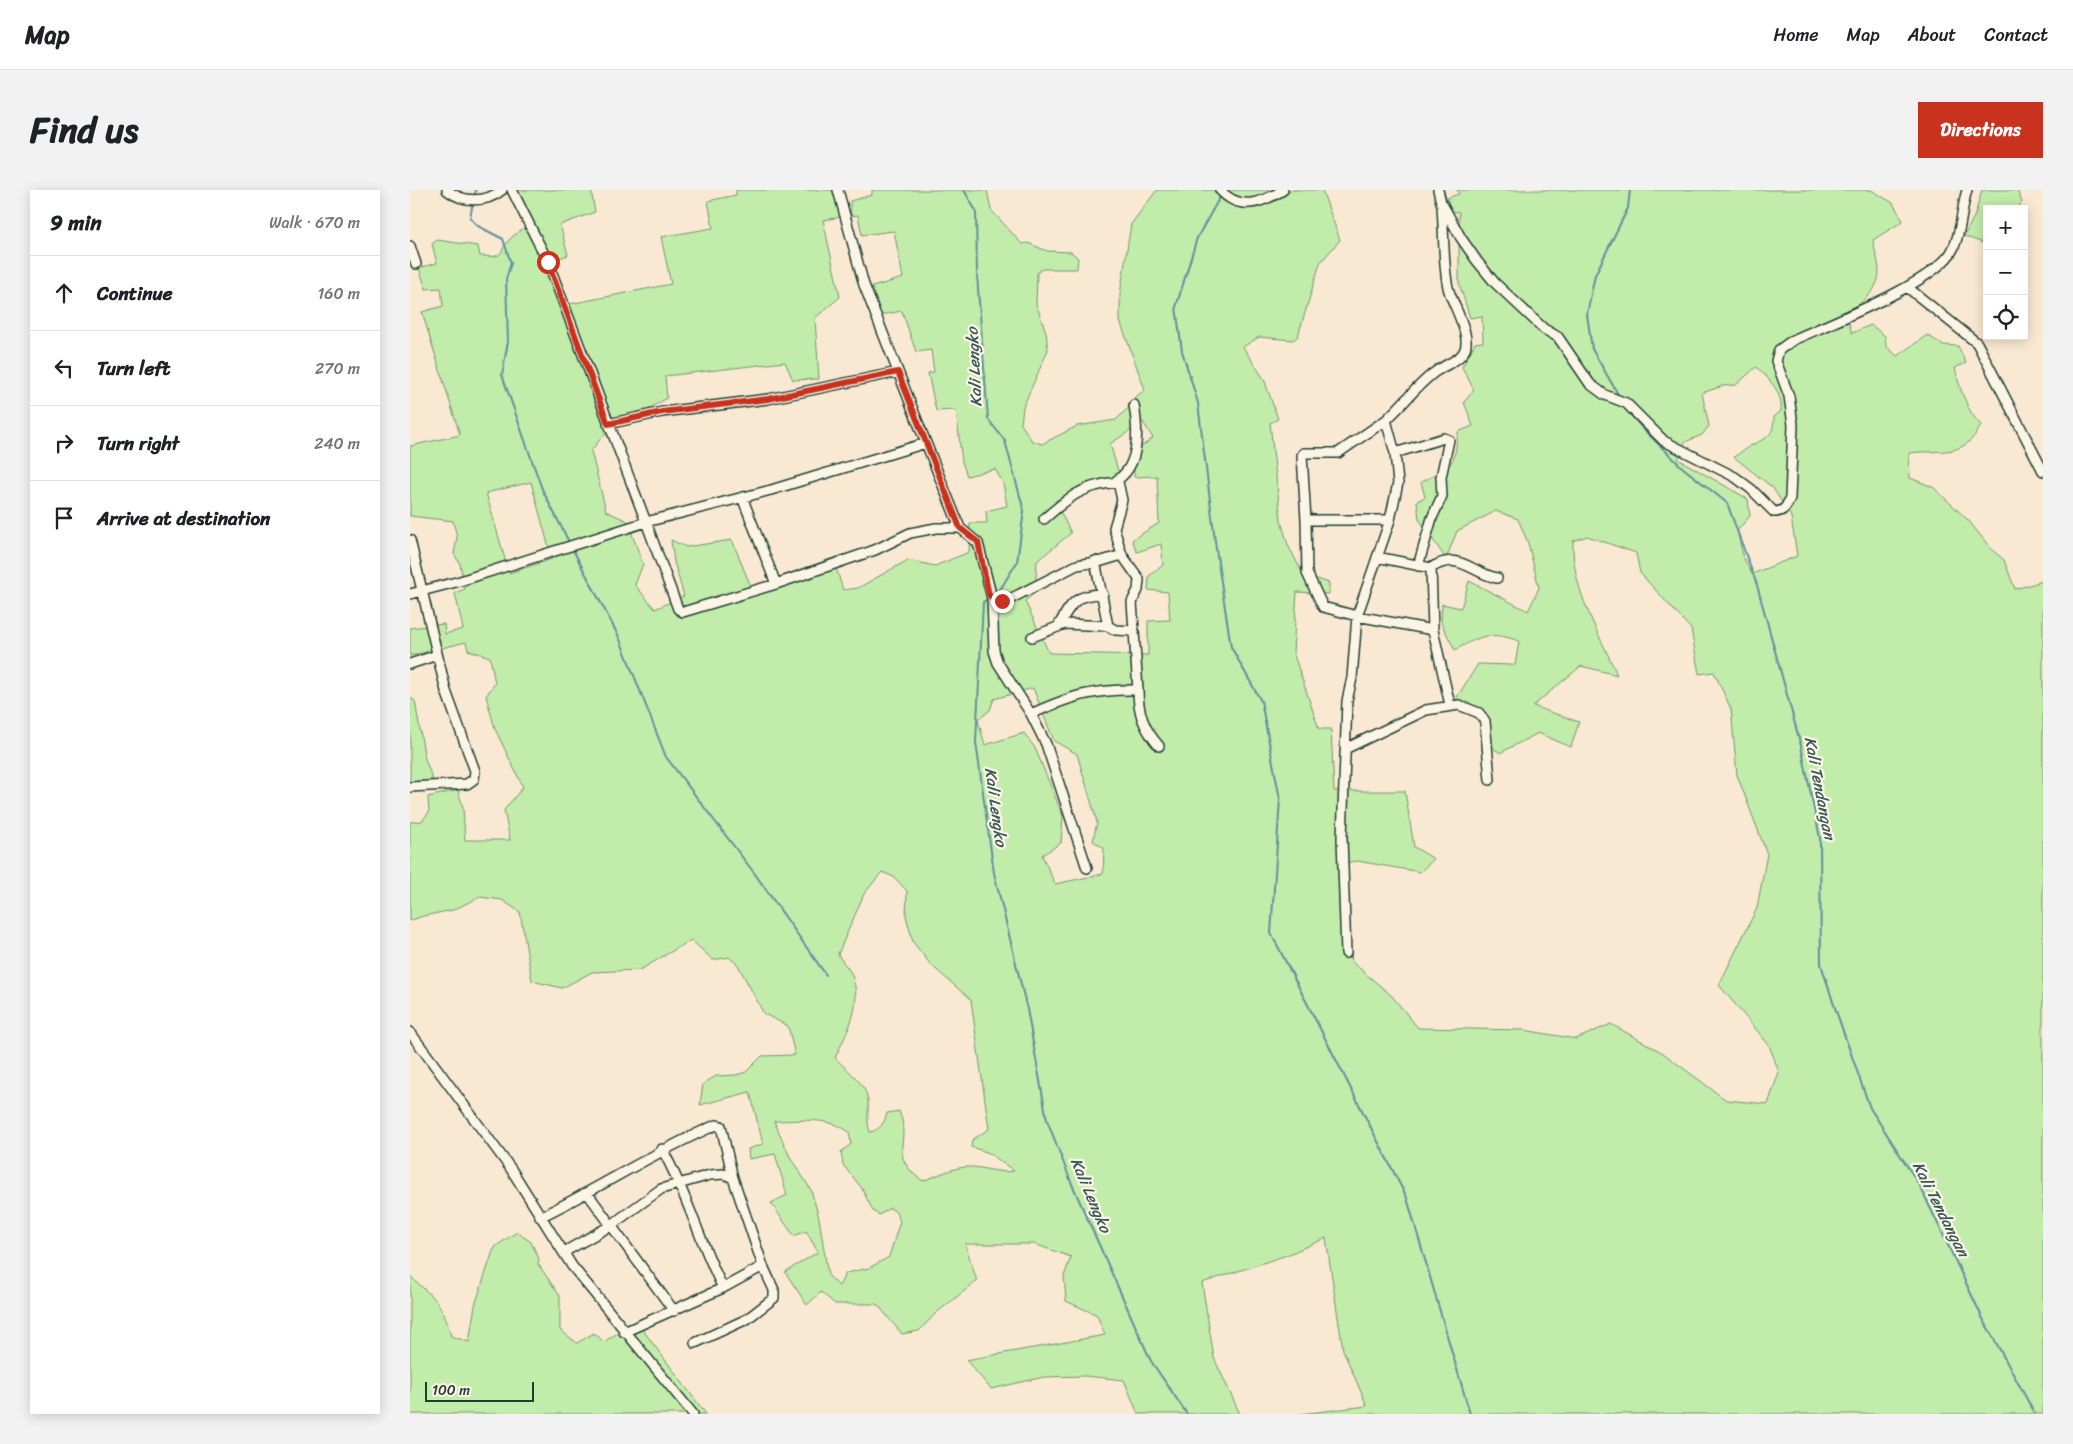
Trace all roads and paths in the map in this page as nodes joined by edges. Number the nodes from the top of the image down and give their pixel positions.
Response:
1 (447, 190) edge
2 (502, 190) edge
3 (512, 190) edge
4 (838, 190) edge
5 (1283, 190) edge
6 (1438, 190) edge
7 (1967, 190) edge
8 (1223, 193) edge
9 (1441, 202) junction
10 (410, 246) edge
11 (416, 264) dead end
12 (1907, 287) junction
13 (898, 372) junction
14 (1134, 405) dead end
15 (1386, 420) junction
16 (608, 424) junction
17 (926, 443) junction
18 (1395, 453) junction
19 (2043, 472) edge
20 (1118, 482) junction
21 (742, 497) junction
22 (1044, 519) dead end
23 (1306, 520) junction
24 (1390, 520) junction
25 (646, 522) junction
26 (960, 528) junction
27 (410, 540) edge
28 (1122, 555) junction
29 (1377, 558) junction
30 (1095, 561) junction
31 (1418, 566) junction
32 (1431, 568) junction
33 (1497, 578) dead end
34 (776, 584) junction
35 (421, 592) junction
36 (410, 594) edge
37 (1103, 594) junction
38 (991, 597) junction
39 (1357, 616) junction
40 (1060, 625) junction
41 (1108, 626) junction
42 (1434, 630) junction
43 (1134, 631) junction
44 (1032, 637) dead end
45 (437, 655) junction
46 (410, 664) edge
47 (1138, 690) junction
48 (1450, 705) junction
49 (1031, 714) junction
50 (1159, 746) dead end
51 (1347, 748) junction
52 (1490, 780) dead end
53 (410, 787) edge
54 (1087, 868) dead end
55 (1346, 953) dead end
56 (410, 1032) edge
57 (662, 1149) junction
58 (733, 1178) junction
59 (679, 1183) junction
60 (588, 1194) junction
61 (540, 1217) junction
62 (610, 1226) junction
63 (564, 1252) junction
64 (763, 1266) junction
65 (723, 1288) junction
66 (674, 1311) junction
67 (624, 1332) junction
68 (695, 1343) dead end
69 (692, 1414) edge

1 - 2 street
3 - 16 street
4 - 13 street
5 - 8 street
6 - 9 street
7 - 12 street
9 - 12 street
9 - 15 street
10 - 11 street
12 - 19 street
13 - 16 street
13 - 17 street
14 - 20 street
15 - 18 street
15 - 23 street
16 - 25 street
17 - 21 street
17 - 26 street
18 - 24 street
18 - 31 street
20 - 22 street
20 - 28 street
21 - 25 street
21 - 34 street
23 - 24 street
23 - 39 street
24 - 29 street
25 - 34 street
25 - 35 street
26 - 34 street
26 - 38 street
27 - 35 street
28 - 30 street
28 - 43 street
29 - 31 street
29 - 39 street
30 - 37 street
30 - 38 street
31 - 32 street
32 - 33 street
32 - 42 street
35 - 36 street
35 - 45 street
37 - 40 street
37 - 41 street
38 - 49 street
39 - 42 street
39 - 51 street
40 - 41 street
40 - 44 street
41 - 43 street
42 - 48 street
43 - 47 street
45 - 46 street
45 - 53 street
47 - 49 street
47 - 50 street
48 - 51 street
48 - 52 street
49 - 54 street
51 - 55 street
56 - 61 street
57 - 58 street
57 - 59 street
57 - 60 street
58 - 59 street
58 - 64 street
59 - 62 street
59 - 65 street
60 - 61 street
60 - 62 street
61 - 63 street
62 - 63 street
62 - 66 street
63 - 67 street
64 - 65 street
64 - 68 street
65 - 66 street
66 - 67 street
67 - 69 street

